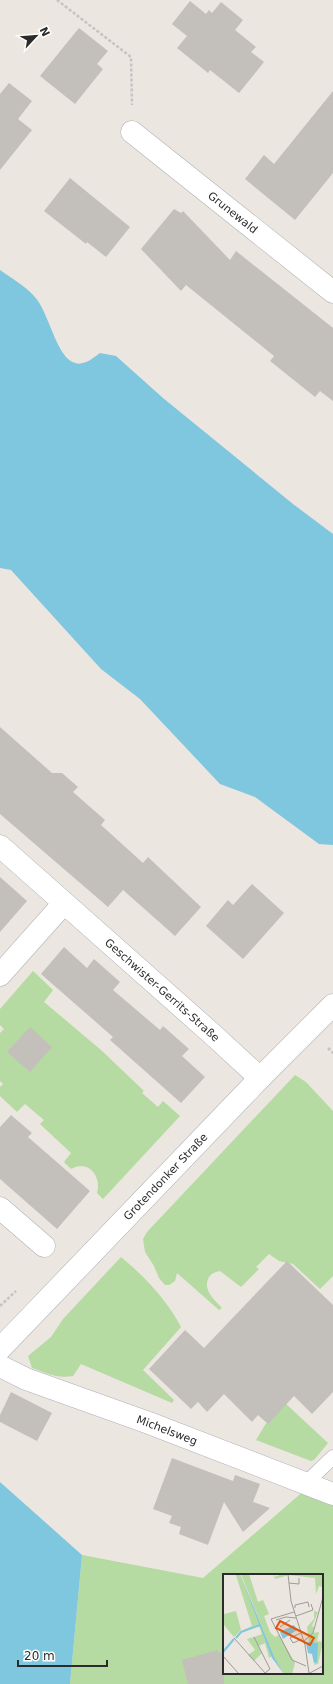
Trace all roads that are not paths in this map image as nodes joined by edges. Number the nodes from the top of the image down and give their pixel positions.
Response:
1 (132, 132) road end
2 (333, 292) edge
3 (0, 846) edge
4 (64, 903) junction
5 (0, 975) edge
6 (333, 1005) edge
7 (260, 1078) junction
8 (0, 1208) edge
9 (44, 1246) dead end
10 (0, 1349) edge
11 (0, 1366) edge
12 (333, 1457) edge
13 (306, 1484) junction
14 (333, 1494) edge

1 - 2 street, Grunewald
3 - 4 street, Geschwister-Gerrits-Straße
4 - 5 street
4 - 7 street, Geschwister-Gerrits-Straße
6 - 7 street, Grotendonker Straße
7 - 10 street, Grotendonker Straße
8 - 9 street
11 - 13 street, Michelsweg
12 - 13 lane
13 - 14 street, Michelsweg

